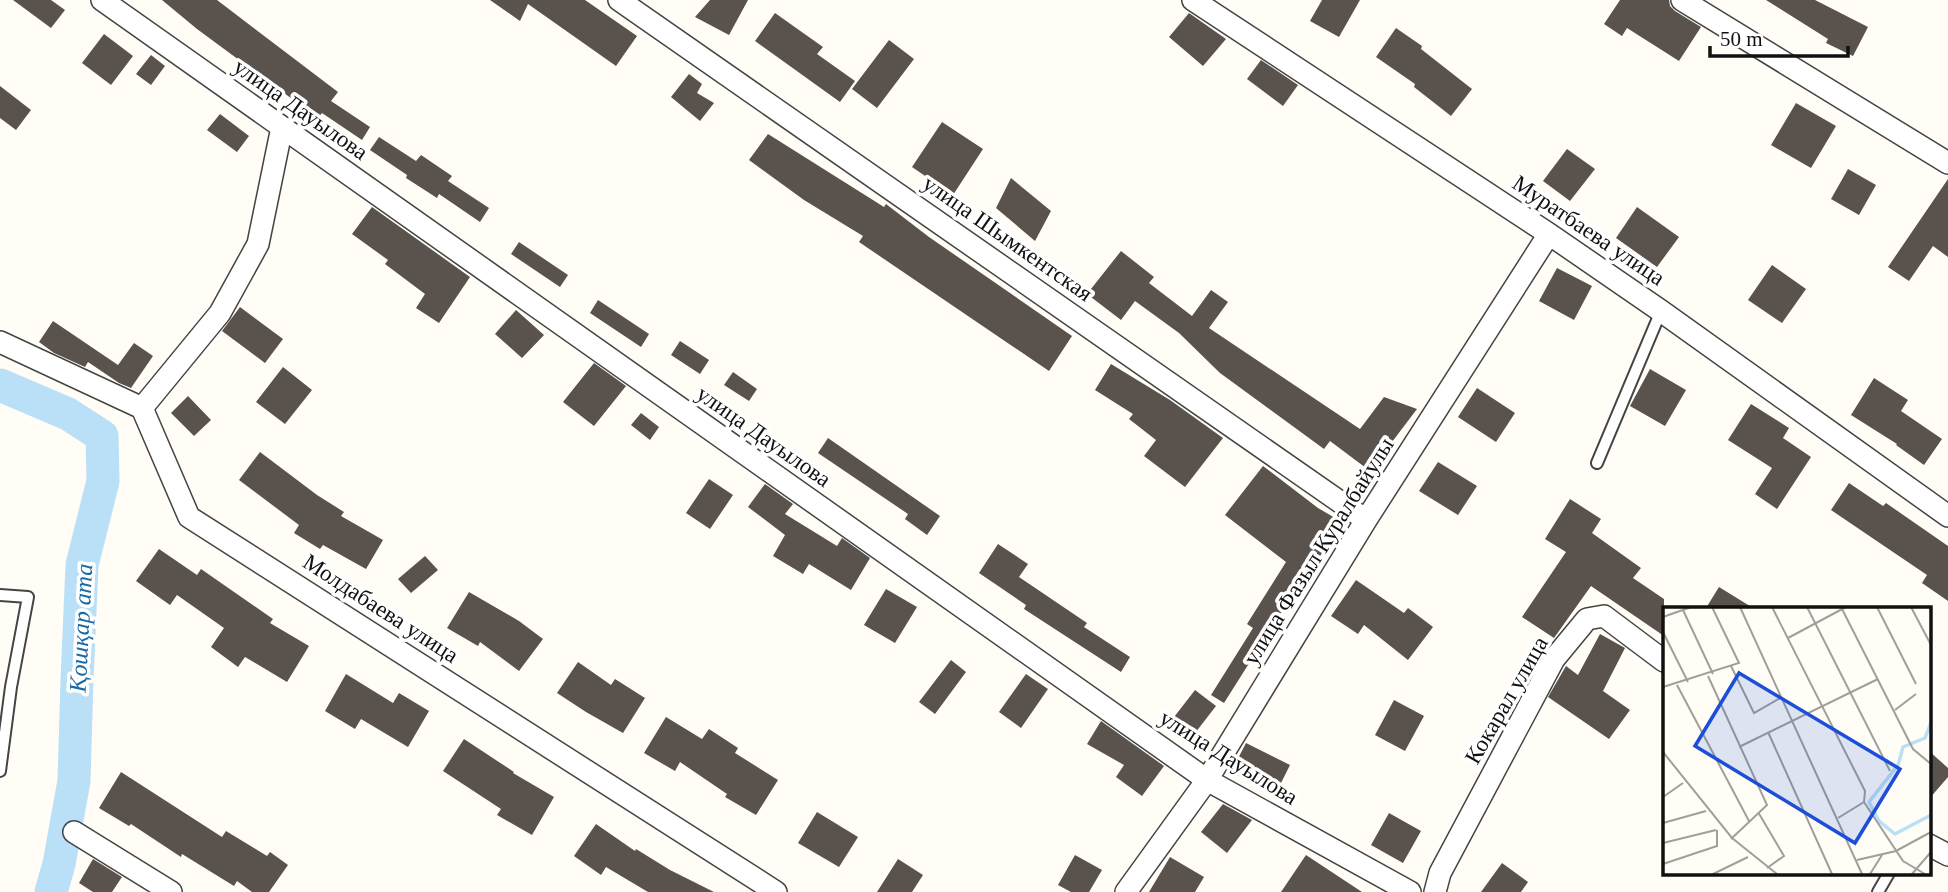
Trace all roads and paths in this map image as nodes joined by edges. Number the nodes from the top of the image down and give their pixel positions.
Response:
1 (102, 0) edge
2 (619, 0) edge
3 (1193, 0) edge
4 (1682, 0) edge
5 (282, 127) junction
6 (1948, 163) edge
7 (1549, 234) junction
8 (1661, 311) junction
9 (0, 342) edge
10 (142, 408) junction
11 (1597, 463) dead end
12 (1948, 516) edge
13 (1366, 520) junction
14 (0, 595) edge
15 (1663, 660) edge
16 (0, 771) edge
17 (1207, 780) junction
18 (74, 832) dead end
19 (1930, 846) edge
20 (1948, 855) edge
21 (1888, 874) edge
22 (171, 892) edge
23 (776, 892) edge
24 (1126, 892) edge
25 (1410, 892) edge
26 (1435, 892) edge
27 (1878, 892) edge

1 - 5 street, улица Дауылова
2 - 13 street, улица Шымкентская
3 - 7 street, Муратбаева улица
4 - 6 street
5 - 10 street
5 - 17 street, улица Дауылова
7 - 8 street, Муратбаева улица
7 - 13 street, улица Фазыл Куралбайулы
8 - 11 lane
8 - 12 street, Муратбаева улица
9 - 10 street
10 - 23 street, Молдабаева улица
13 - 17 street, улица Фазыл Куралбайулы
14 - 16 lane
15 - 26 street, Кокарал улица
17 - 24 street, улица Фазыл Куралбайулы
17 - 25 street, улица Дауылова
18 - 22 street
19 - 20 street
21 - 27 lane

